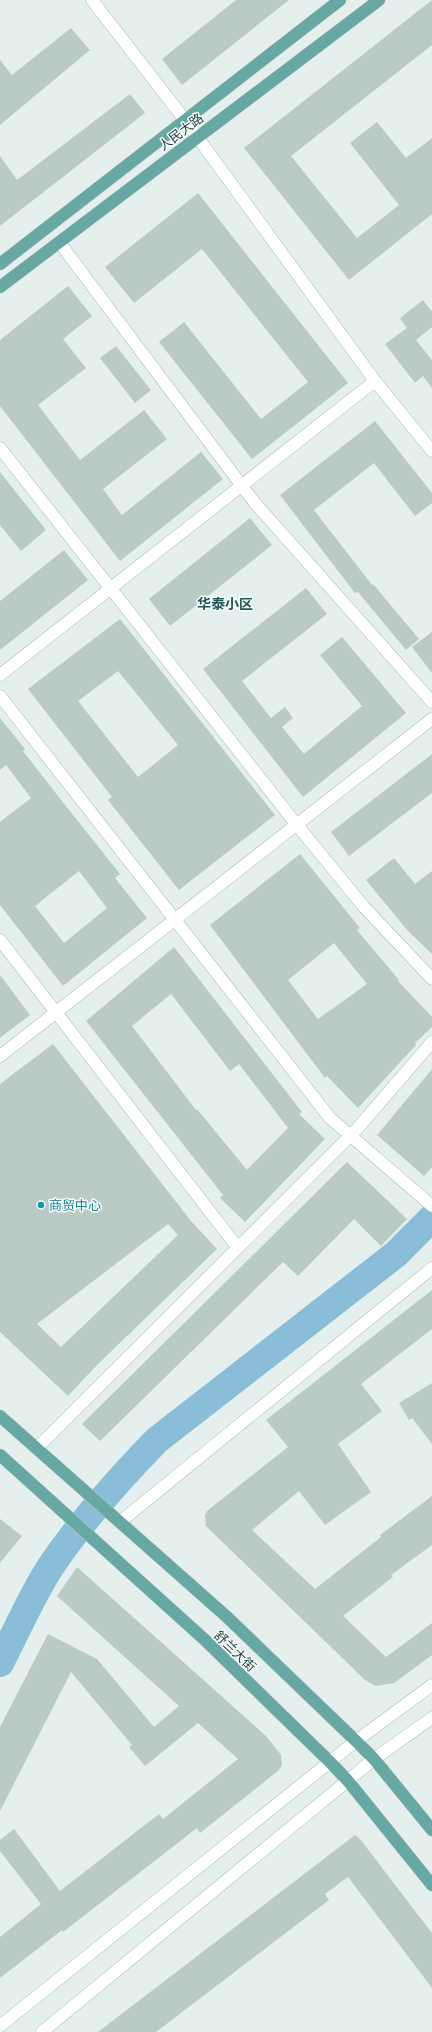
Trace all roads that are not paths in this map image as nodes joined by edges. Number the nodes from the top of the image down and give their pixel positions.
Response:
1 (92, 0) edge
2 (340, 0) edge
3 (379, 0) edge
4 (185, 120) junction
5 (198, 137) junction
6 (59, 242) junction
7 (0, 264) edge
8 (0, 287) edge
9 (375, 381) junction
10 (0, 448) edge
11 (432, 451) edge
12 (241, 486) junction
13 (111, 588) junction
14 (0, 675) edge
15 (0, 696) edge
16 (432, 702) edge
17 (432, 719) edge
18 (296, 825) junction
19 (175, 920) junction
20 (0, 940) edge
21 (432, 979) edge
22 (56, 1013) junction
23 (432, 1042) edge
24 (0, 1056) edge
25 (350, 1136) junction
26 (432, 1206) edge
27 (238, 1248) junction
28 (432, 1268) edge
29 (0, 1416) edge
30 (37, 1448) junction
31 (0, 1455) edge
32 (120, 1522) junction
33 (432, 1685) edge
34 (432, 1718) edge
35 (356, 1741) junction
36 (374, 1760) junction
37 (330, 1762) junction
38 (348, 1781) junction
39 (432, 1830) edge
40 (432, 1885) edge
41 (0, 2026) edge
42 (42, 2032) edge

1 - 4 street
2 - 4 main road, 人民大路
3 - 5 main road, 人民大路
4 - 5 street
4 - 7 main road, 人民大路
5 - 6 main road, 人民大路
5 - 9 street
6 - 8 main road, 人民大路
6 - 12 street
9 - 11 street
9 - 12 street
10 - 13 street
12 - 13 street
12 - 16 street
13 - 14 street
13 - 18 street
15 - 19 street
17 - 18 street
18 - 19 street
18 - 21 street
19 - 22 street
19 - 25 street
20 - 22 street
22 - 24 street
22 - 27 street
23 - 25 street
25 - 26 street
25 - 27 street
27 - 30 street
28 - 32 street
29 - 30 main road, 舒兰大街
30 - 32 main road, 舒兰大街
31 - 37 main road, 舒兰大街
32 - 35 main road, 舒兰大街
33 - 35 street
34 - 36 street
35 - 36 main road, 舒兰大街
35 - 37 street
36 - 38 street
36 - 39 main road, 舒兰大街
37 - 38 main road, 舒兰大街
37 - 41 street
38 - 40 main road, 舒兰大街
38 - 42 street

